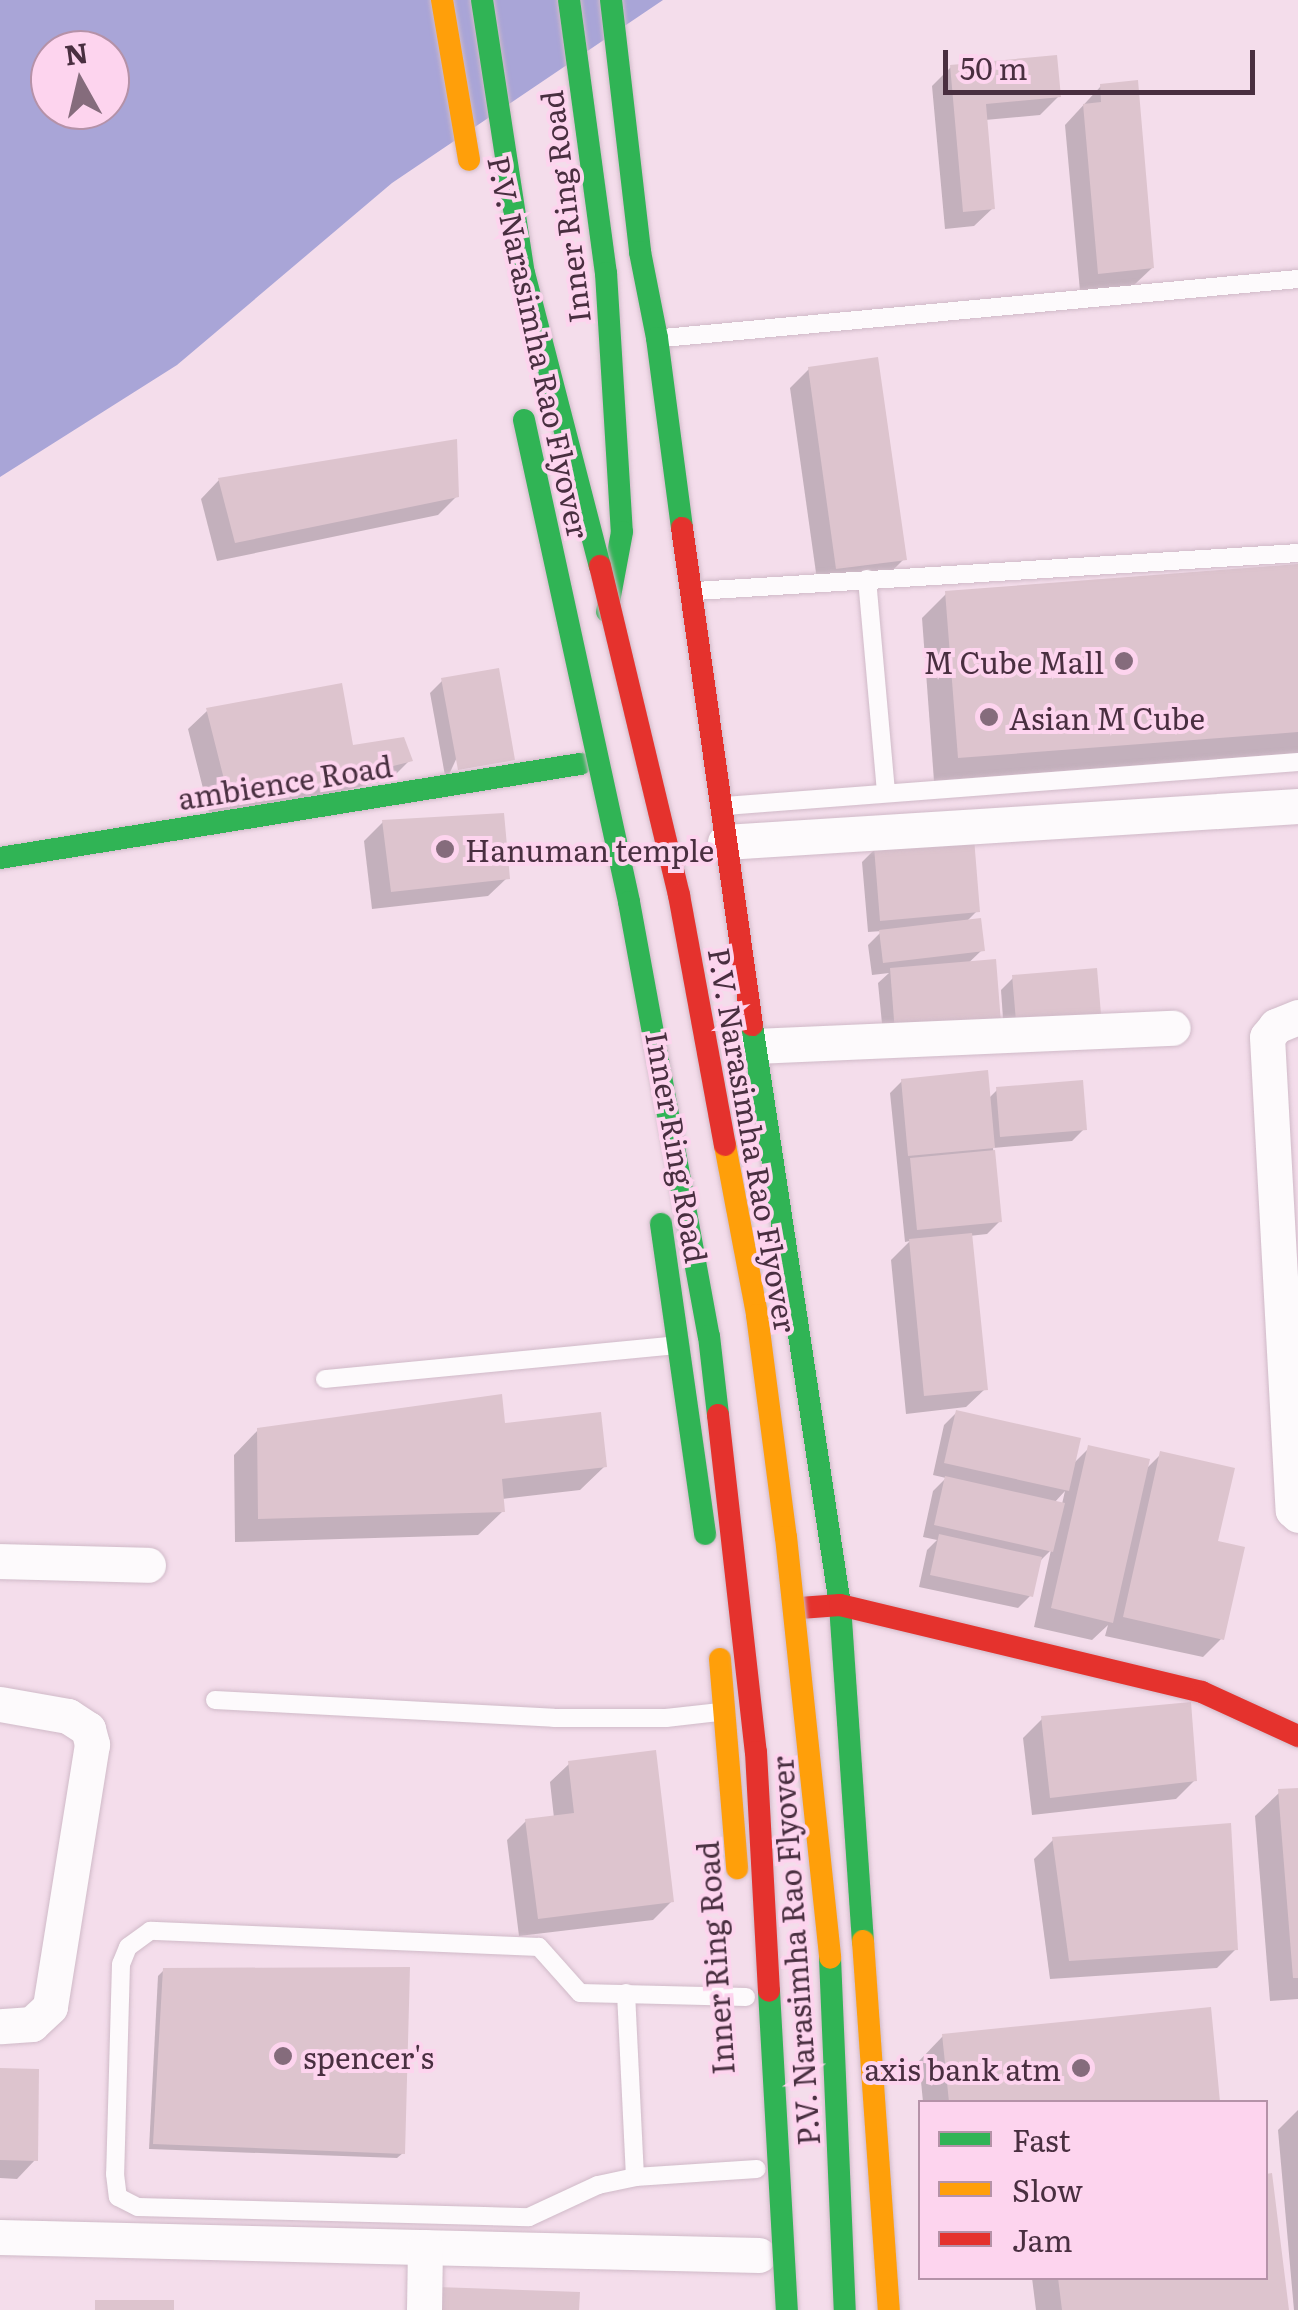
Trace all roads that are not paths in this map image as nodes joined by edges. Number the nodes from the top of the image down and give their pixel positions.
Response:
1 (442, 0) edge
2 (482, 0) edge
3 (569, 0) edge
4 (611, 0) edge
5 (476, 192) dead end
6 (1298, 279) edge
7 (657, 338) junction
8 (519, 395) dead end
9 (1298, 553) edge
10 (867, 579) junction
11 (690, 592) junction
12 (1298, 762) edge
13 (580, 764) junction
14 (886, 792) junction
15 (720, 806) junction
16 (1298, 806) edge
17 (725, 842) junction
18 (0, 858) edge
19 (608, 920) dead end
20 (1298, 1017) edge
21 (1173, 1028) dead end
22 (755, 1046) junction
23 (656, 1192) dead end
24 (680, 1344) junction
25 (325, 1380) dead end
26 (1298, 1515) edge
27 (708, 1556) dead end
28 (0, 1561) edge
29 (148, 1565) dead end
30 (840, 1605) junction
31 (215, 1700) dead end
32 (0, 1704) edge
33 (724, 1711) junction
34 (1298, 1736) edge
35 (738, 1882) dead end
36 (742, 1940) dead end
37 (626, 1993) junction
38 (746, 1996) junction
39 (0, 2026) edge
40 (757, 2169) junction
41 (635, 2177) junction
42 (0, 2237) edge
43 (758, 2246) joint
44 (425, 2247) junction
45 (424, 2310) edge
46 (787, 2310) edge
47 (845, 2310) edge
48 (889, 2310) edge

1 - 5 main road, P.V. Narasimha Rao Flyover, bridge
2 - 47 main road, P.V. Narasimha Rao Flyover, bridge
3 - 13 main road, Inner Ring Road
4 - 7 main road
6 - 7 lane
7 - 11 main road
8 - 46 main road, P.V. Narasimha Rao Flyover, bridge
9 - 10 lane
10 - 11 lane
10 - 14 lane
11 - 15 main road
12 - 14 lane
13 - 18 main road, ambience Road
13 - 19 main road, Inner Ring Road
14 - 15 lane
15 - 17 main road
16 - 17 street
17 - 22 main road
20 - 26 street
21 - 22 street
22 - 30 main road
23 - 24 main road, Inner Ring Road
24 - 25 lane
24 - 27 main road, Inner Ring Road
28 - 29 street
30 - 33 main road, Inner Ring Road
30 - 34 main road
30 - 48 main road
31 - 33 lane
32 - 39 street
33 - 35 main road, Inner Ring Road
36 - 38 main road, Inner Ring Road
37 - 38 lane
37 - 41 lane
37 - 41 lane
38 - 40 main road, Inner Ring Road
40 - 41 lane
40 - 43 main road, Inner Ring Road
42 - 44 street
43 - 44 street
44 - 45 street

